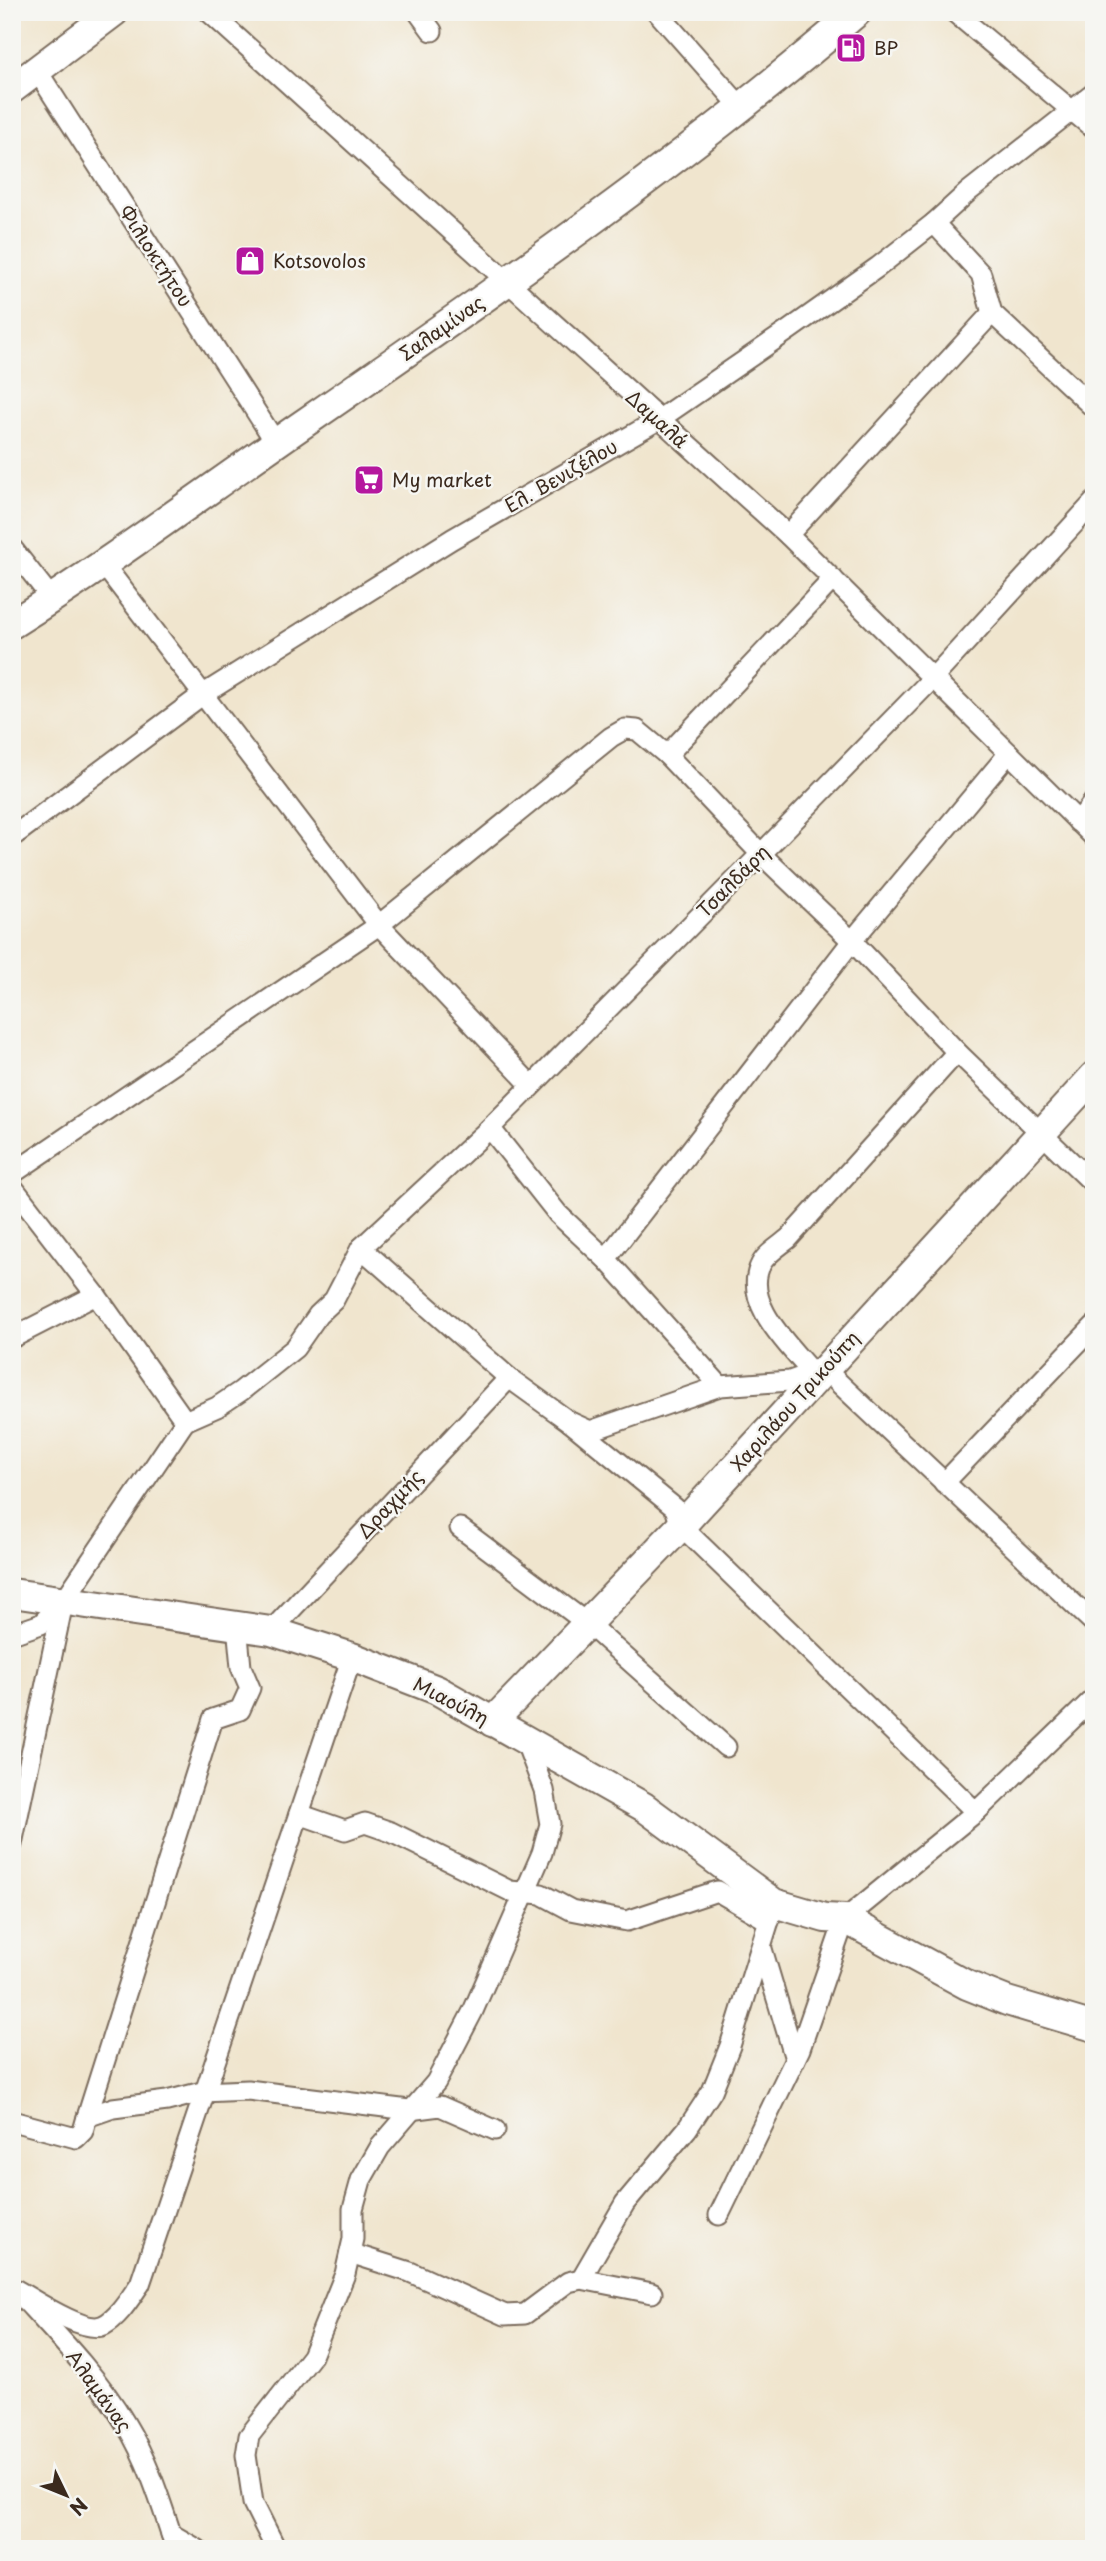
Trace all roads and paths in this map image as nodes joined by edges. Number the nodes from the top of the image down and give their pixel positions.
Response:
1 (114, 12) edge
2 (209, 12) edge
3 (418, 12) edge
4 (657, 12) edge
5 (857, 12) edge
6 (954, 12) edge
7 (432, 31) dead end
8 (36, 69) junction
9 (12, 89) edge
10 (1094, 93) edge
11 (741, 107) junction
12 (1072, 110) junction
13 (1094, 129) edge
14 (934, 223) junction
15 (506, 282) junction
16 (992, 313) junction
17 (1094, 408) edge
18 (658, 420) junction
19 (276, 443) junction
20 (1094, 502) edge
21 (788, 535) junction
22 (12, 548) edge
23 (104, 565) junction
24 (833, 579) junction
25 (52, 599) junction
26 (12, 624) edge
27 (934, 677) junction
28 (202, 695) junction
29 (1009, 753) junction
30 (667, 755) junction
31 (1094, 801) edge
32 (1078, 822) junction
33 (12, 837) edge
34 (1094, 837) edge
35 (761, 854) junction
36 (379, 925) junction
37 (852, 941) junction
38 (957, 1052) junction
39 (1094, 1076) edge
40 (530, 1084) junction
41 (489, 1128) junction
42 (1040, 1134) junction
43 (12, 1174) edge
44 (1094, 1184) edge
45 (12, 1186) edge
46 (361, 1248) junction
47 (606, 1259) junction
48 (96, 1296) junction
49 (1094, 1326) edge
50 (12, 1338) edge
51 (818, 1371) junction
52 (509, 1378) junction
53 (720, 1387) junction
54 (185, 1421) junction
55 (570, 1422) junction
56 (944, 1483) junction
57 (681, 1526) junction
58 (460, 1528) dead end
59 (12, 1593) edge
60 (63, 1602) junction
61 (1094, 1623) edge
62 (588, 1624) junction
63 (237, 1625) junction
64 (271, 1631) junction
65 (12, 1634) edge
66 (352, 1657) junction
67 (1094, 1698) edge
68 (492, 1722) junction
69 (525, 1740) junction
70 (726, 1747) dead end
71 (975, 1812) junction
72 (299, 1814) junction
73 (12, 1844) edge
74 (525, 1892) junction
75 (772, 1912) junction
76 (845, 1919) junction
77 (762, 1949) junction
78 (1094, 2027) edge
79 (795, 2059) junction
80 (202, 2092) junction
81 (409, 2110) junction
82 (87, 2117) junction
83 (12, 2121) edge
84 (495, 2130) dead end
85 (719, 2214) dead end
86 (350, 2253) junction
87 (581, 2279) junction
88 (14, 2288) edge
89 (652, 2293) dead end
90 (173, 2541) edge
91 (197, 2549) edge
92 (276, 2549) edge

1 - 8 street
2 - 15 street, Δαμαλά
3 - 7 street
4 - 11 street
5 - 11 street, Σαλαμίνας
6 - 12 street
8 - 9 street
8 - 19 street, Φιλιοκτήτου
10 - 12 street, Ελ. Βενιζέλου
11 - 15 street, Σαλαμίνας
12 - 13 street
12 - 14 street, Ελ. Βενιζέλου
14 - 16 street
14 - 18 street, Ελ. Βενιζέλου
15 - 18 street, Δαμαλά
15 - 19 street, Σαλαμίνας
16 - 17 street
16 - 21 street
18 - 21 street, Δαμαλά
18 - 28 street, Ελ. Βενιζέλου
19 - 23 street, Σαλαμίνας
20 - 27 street, Τσαλδάρη
21 - 24 street, Δαμαλά
22 - 25 street
23 - 25 street, Σαλαμίνας
23 - 28 street
24 - 27 street, Δαμαλά
24 - 30 street
25 - 26 street, Σαλαμίνας
27 - 29 street, Δαμαλά
27 - 35 street, Τσαλδάρη
28 - 33 street, Ελ. Βενιζέλου
28 - 36 street
29 - 32 street, Δαμαλά
29 - 37 street
30 - 35 street
30 - 36 street
31 - 32 street
32 - 34 street, Δαμαλά
35 - 37 street
35 - 40 street, Τσαλδάρη
36 - 40 street
36 - 43 street
37 - 38 street
37 - 47 street
38 - 42 street
38 - 51 street
39 - 42 street, Χαριλάου Τρικούπη
40 - 41 street, Τσαλδάρη
41 - 46 street, Τσαλδάρη
41 - 47 street
42 - 44 street
42 - 51 street, Χαριλάου Τρικούπη
45 - 48 street
46 - 52 street
46 - 54 street, Τσαλδάρη
47 - 53 street
48 - 50 street
48 - 54 street
49 - 56 street
51 - 53 street
51 - 56 street
51 - 57 street, Χαριλάου Τρικούπη
52 - 55 street
52 - 64 street, Δραχμής
53 - 55 street
54 - 60 street
55 - 57 street
56 - 61 street
57 - 62 street, Χαριλάου Τρικούπη
57 - 71 street
58 - 62 street
59 - 60 street, Μιαούλη
60 - 63 street, Μιαούλη
60 - 65 street
60 - 73 street
62 - 68 street, Χαριλάου Τρικούπη
62 - 70 street
63 - 64 street, Μιαούλη
63 - 82 street
64 - 66 street, Μιαούλη
66 - 68 street, Μιαούλη
66 - 72 street
67 - 71 street
68 - 69 street, Μιαούλη
69 - 74 street
69 - 75 street, Μιαούλη
71 - 76 street
72 - 74 street
72 - 80 street
74 - 75 street
74 - 81 street
75 - 76 street, Μιαούλη
75 - 77 street
76 - 78 street, Μιαούλη
76 - 79 street
77 - 79 street
77 - 87 street
79 - 85 street
80 - 81 street
80 - 82 street
80 - 88 street
81 - 84 street
81 - 86 street
82 - 83 street
86 - 87 street
86 - 92 street
87 - 89 street
88 - 90 street, Αλαμάνας
90 - 91 street

